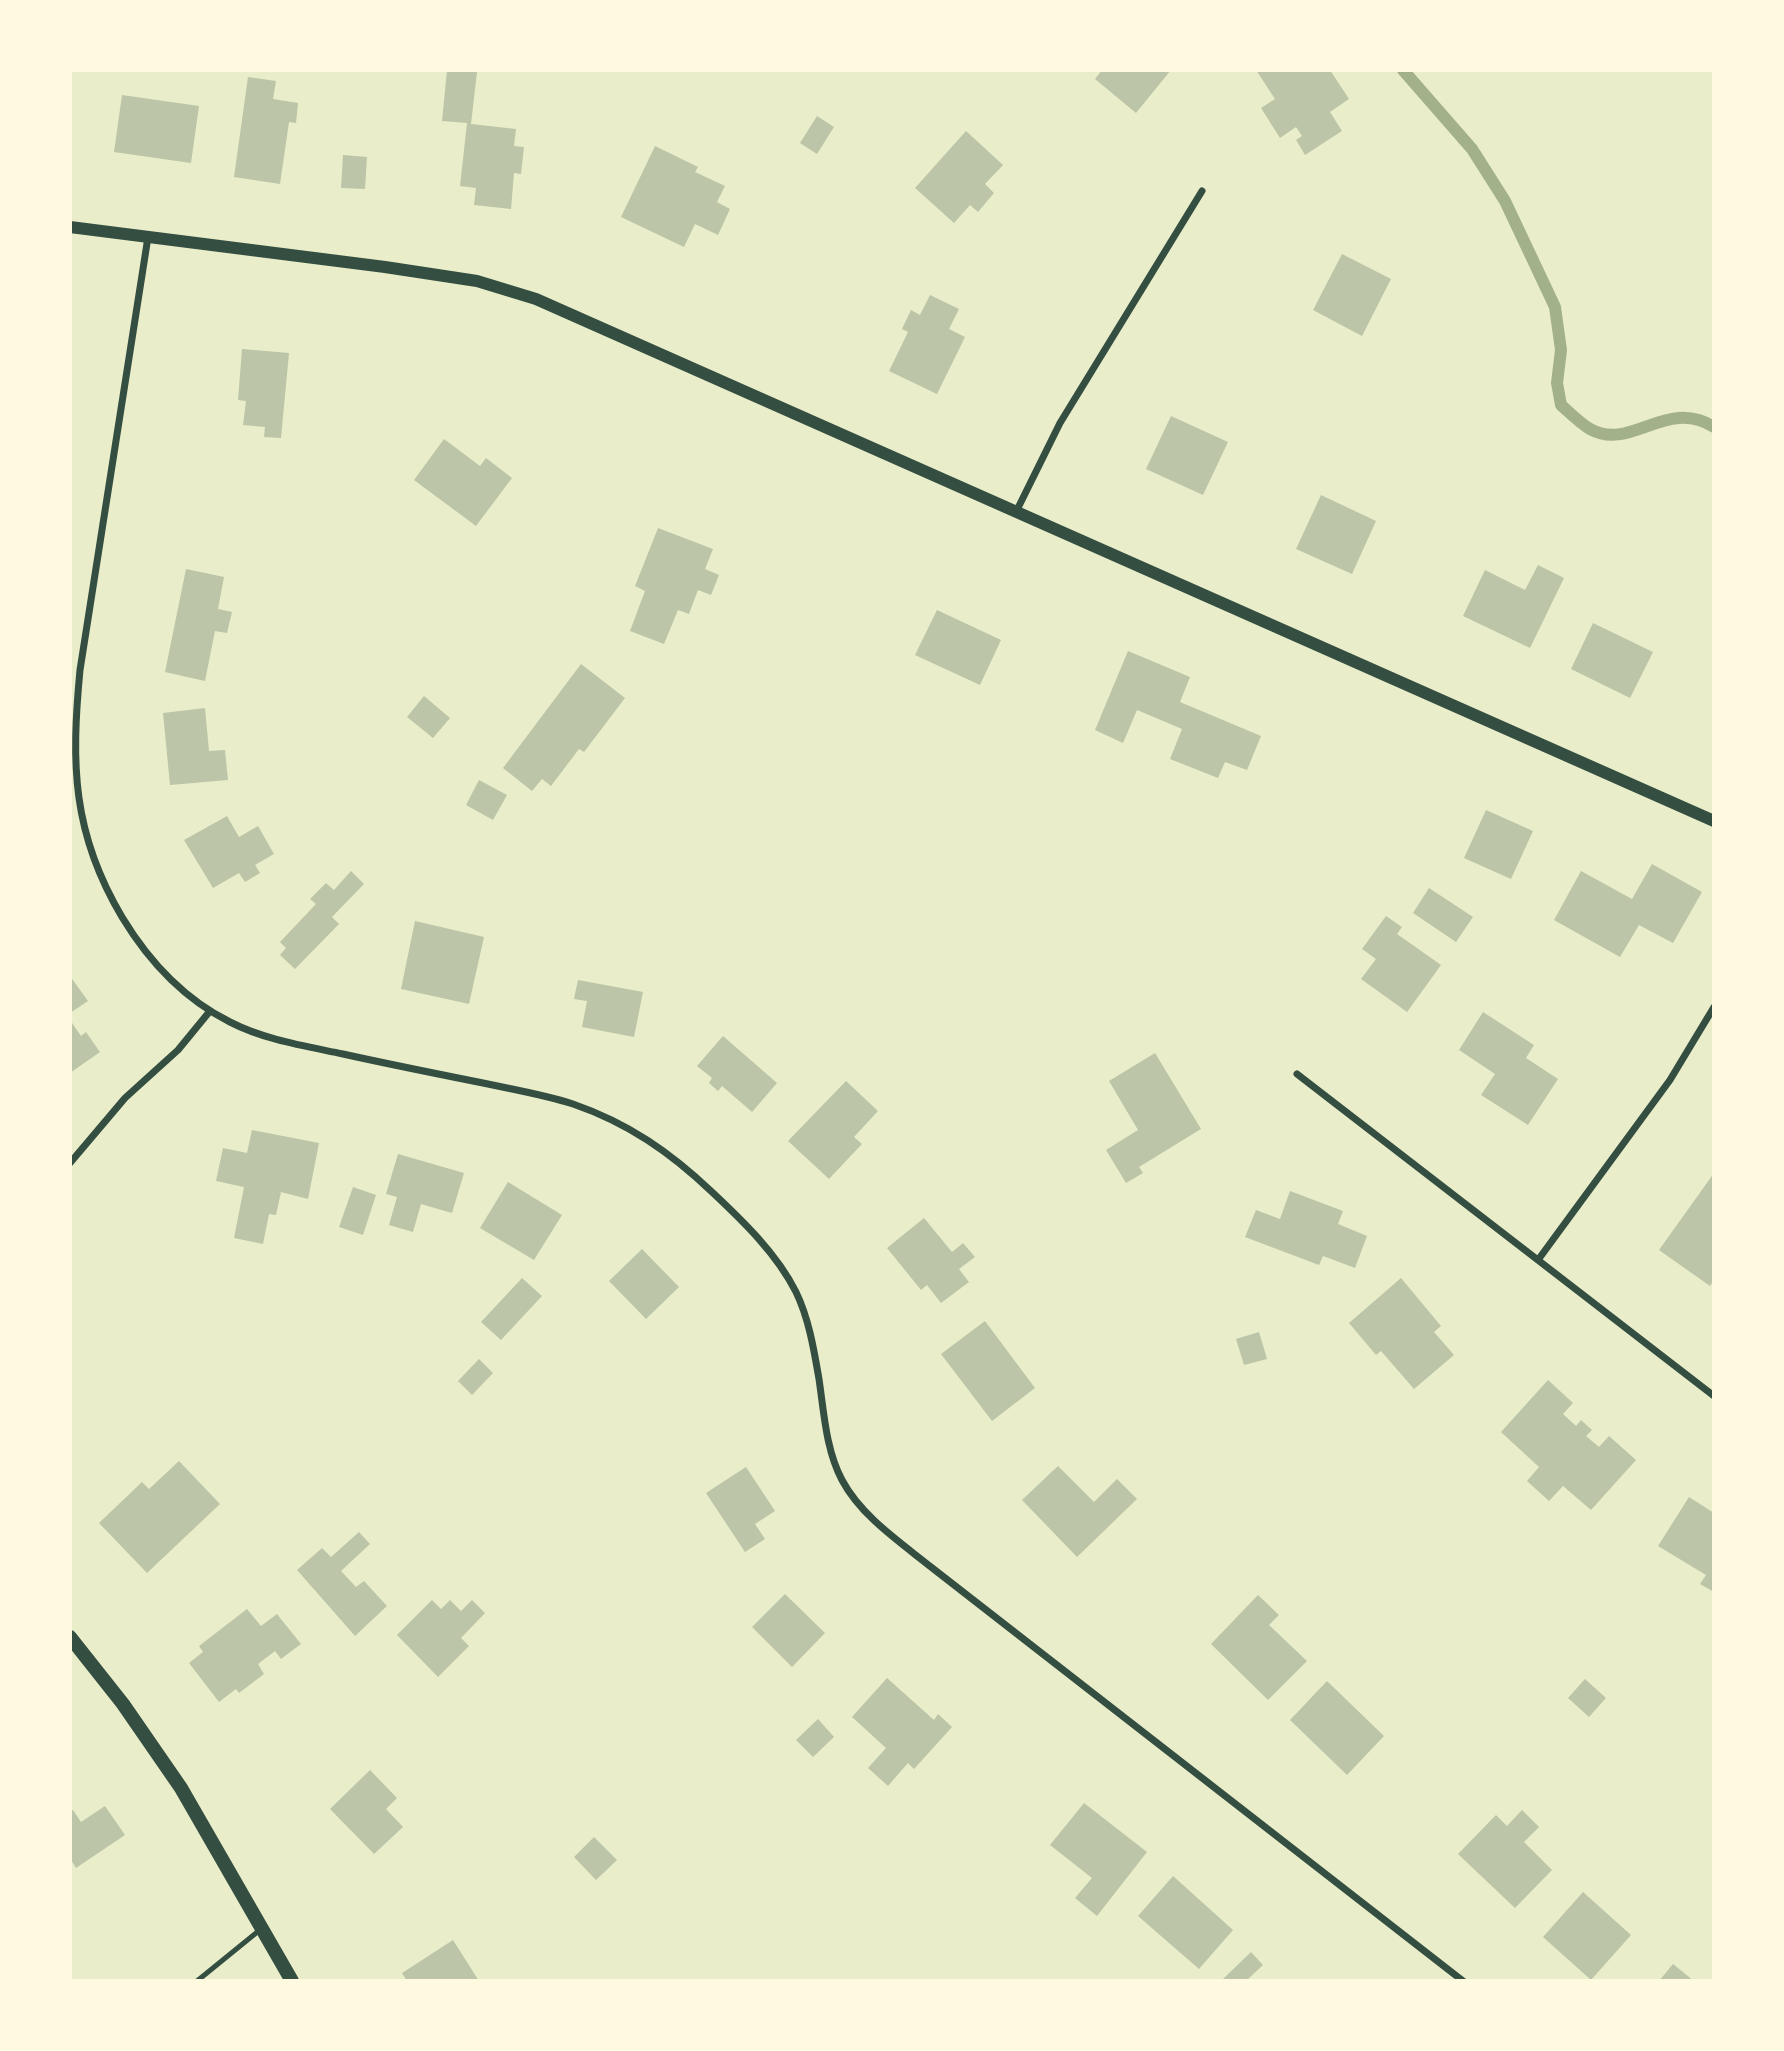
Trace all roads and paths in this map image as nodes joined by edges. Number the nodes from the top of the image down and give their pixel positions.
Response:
1 (1202, 191) dead end
2 (70, 227) edge
3 (148, 237) junction
4 (1016, 512) junction
5 (1714, 821) edge
6 (1714, 1007) edge
7 (210, 1011) junction
8 (1297, 1074) dead end
9 (70, 1163) edge
10 (1538, 1260) junction
11 (1714, 1396) edge
12 (70, 1637) edge
13 (261, 1929) junction
14 (197, 1981) edge
15 (292, 1981) edge
16 (1463, 1981) edge

1 - 4 street
2 - 3 street
3 - 4 street
3 - 7 street
4 - 5 street
6 - 10 street
7 - 9 street
7 - 16 street
8 - 10 street
10 - 11 street
12 - 13 main road
13 - 14 lane
13 - 15 main road

